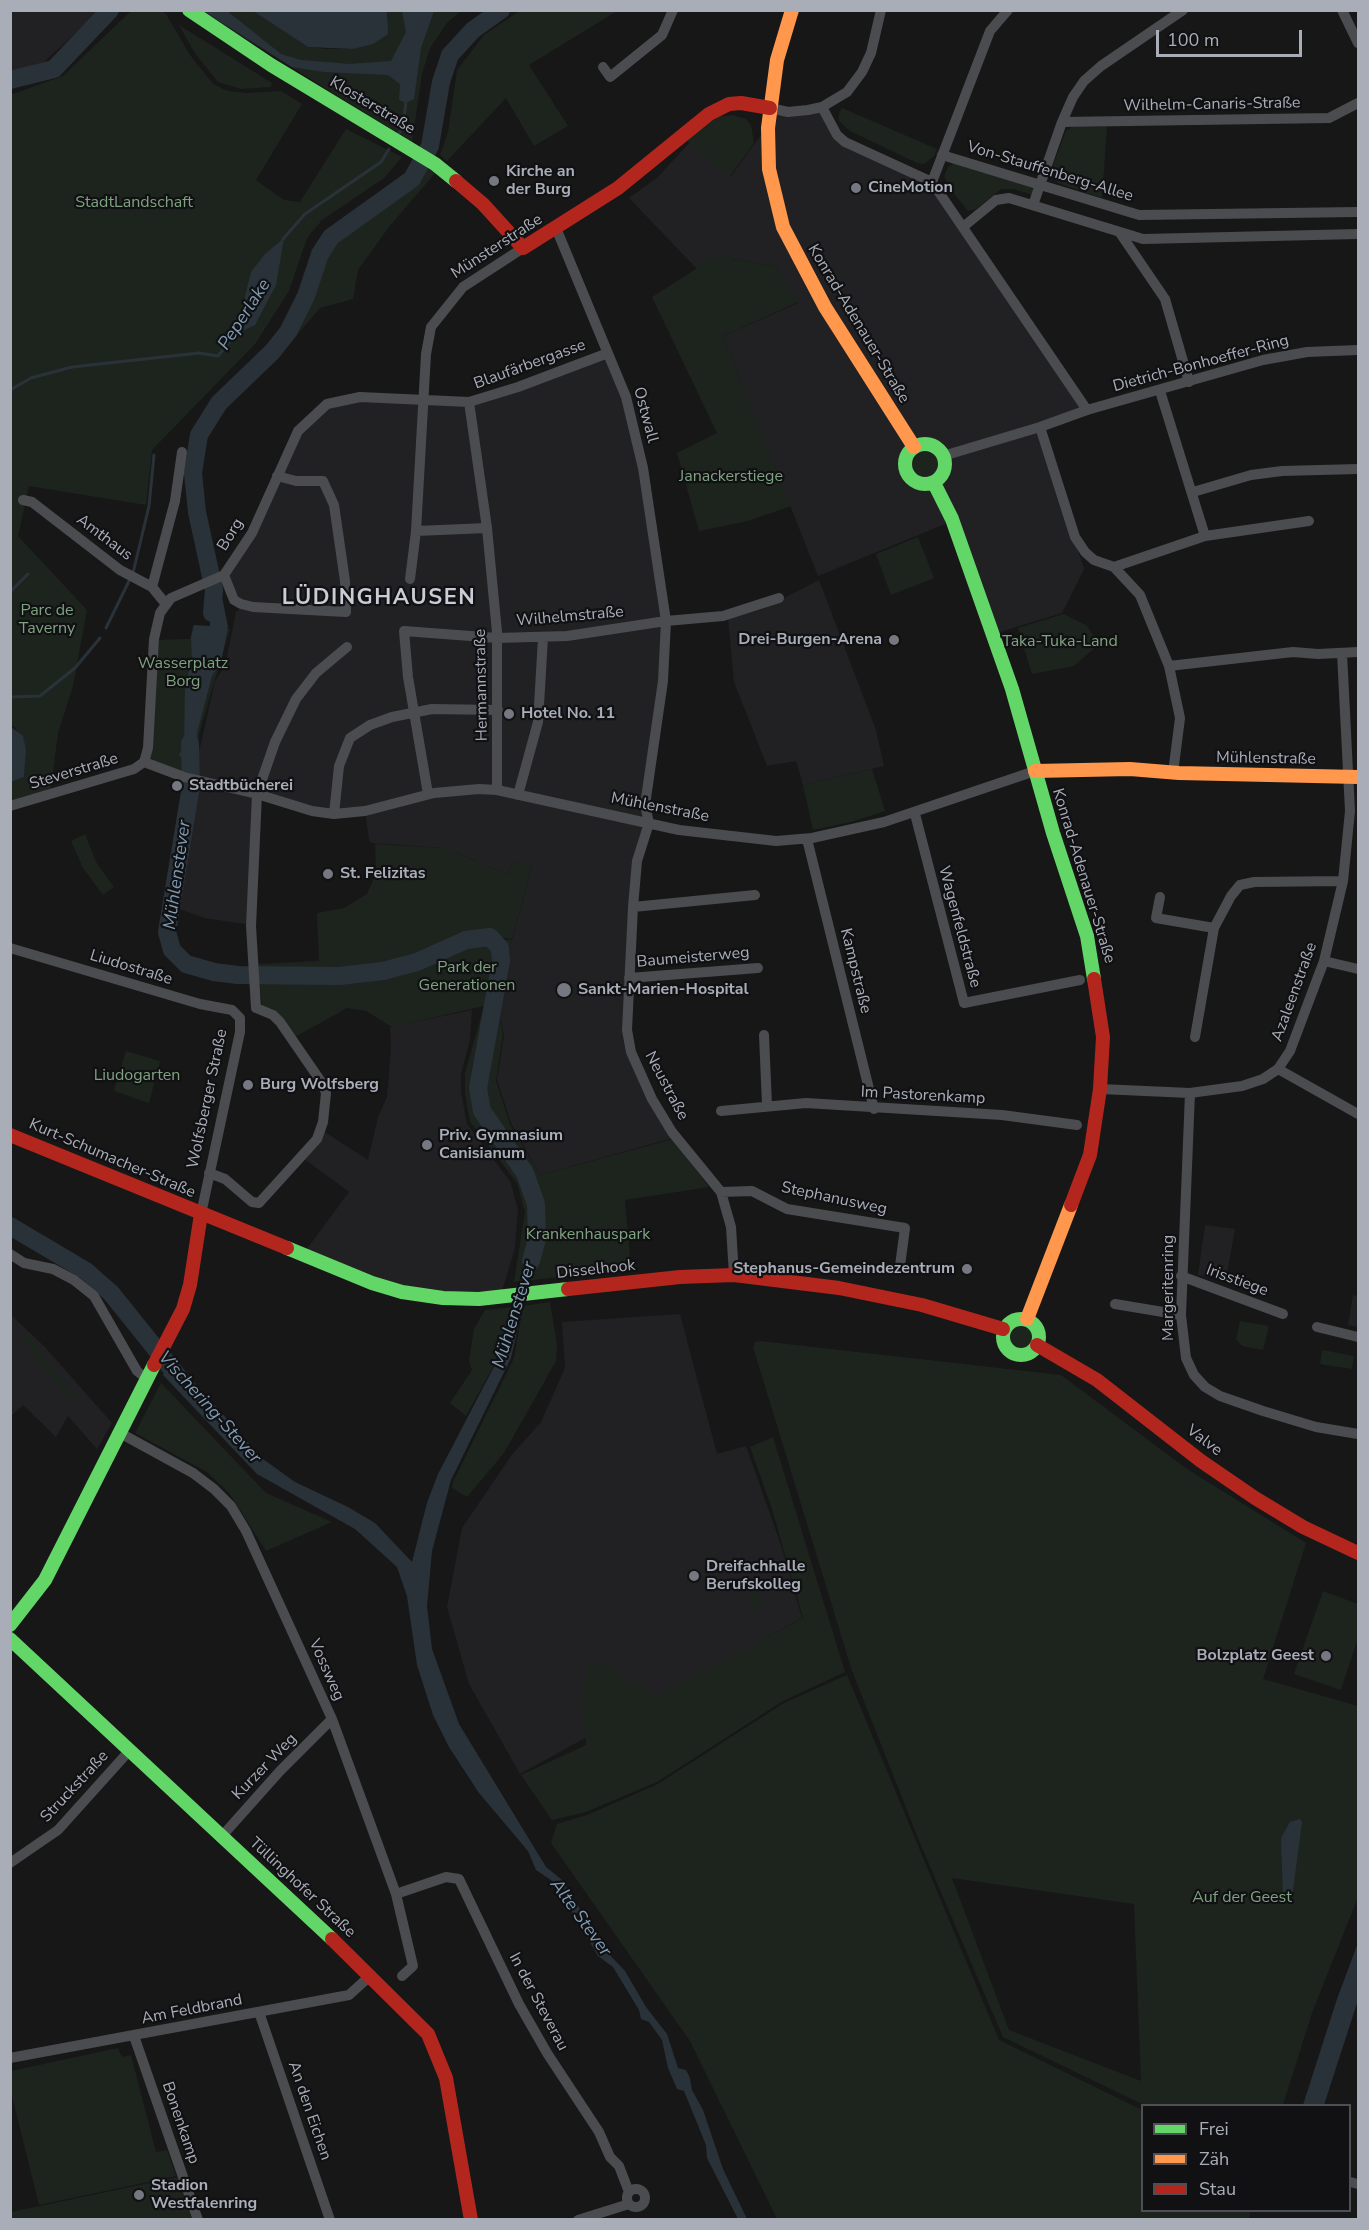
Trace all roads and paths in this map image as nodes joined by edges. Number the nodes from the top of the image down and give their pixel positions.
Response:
1 (189, 10) edge
2 (673, 10) edge
3 (792, 10) edge
4 (881, 10) edge
5 (1008, 10) edge
6 (1183, 10) edge
7 (1342, 10) edge
8 (1359, 43) edge
9 (603, 67) dead end
10 (1359, 103) edge
11 (822, 107) junction
12 (770, 108) junction
13 (1062, 122) junction
14 (942, 155) junction
15 (932, 182) junction
16 (1040, 184) junction
17 (1033, 205) junction
18 (1359, 212) edge
19 (1294, 214) junction
20 (963, 227) junction
21 (556, 228) junction
22 (1120, 233) junction
23 (1359, 234) edge
24 (1294, 235) junction
25 (523, 248) junction
26 (1359, 350) edge
27 (608, 352) junction
28 (1189, 382) junction
29 (1160, 391) junction
30 (426, 402) junction
31 (469, 402) junction
32 (1087, 410) junction
33 (1040, 428) junction
34 (914, 447) junction
35 (182, 452) dead end
36 (943, 456) junction
37 (1359, 469) edge
38 (278, 476) junction
39 (934, 483) junction
40 (1193, 492) junction
41 (23, 500) dead end
42 (1309, 521) dead end
43 (487, 528) junction
44 (416, 531) junction
45 (1205, 536) junction
46 (1114, 567) junction
47 (222, 576) junction
48 (410, 579) dead end
49 (152, 587) junction
50 (779, 598) dead end
51 (165, 603) junction
52 (666, 621) junction
53 (497, 638) junction
54 (543, 638) junction
55 (347, 647) dead end
56 (1359, 652) edge
57 (1342, 653) junction
58 (1169, 666) junction
59 (498, 710) junction
60 (414, 712) junction
61 (144, 762) junction
62 (1035, 771) junction
63 (1173, 773) junction
64 (1353, 777) edge
65 (497, 790) junction
66 (257, 794) junction
67 (428, 794) junction
68 (518, 795) junction
69 (10, 806) edge
70 (915, 813) junction
71 (334, 814) junction
72 (649, 823) junction
73 (807, 839) junction
74 (1343, 881) junction
75 (755, 895) dead end
76 (1160, 897) dead end
77 (633, 907) junction
78 (1214, 928) junction
79 (10, 948) edge
80 (1324, 961) junction
81 (759, 968) dead end
82 (1359, 969) edge
83 (629, 978) junction
84 (1080, 980) dead end
85 (256, 1008) junction
86 (240, 1018) junction
87 (764, 1035) dead end
88 (1195, 1037) dead end
89 (1278, 1069) junction
90 (1100, 1089) junction
91 (1190, 1093) junction
92 (767, 1105) junction
93 (874, 1109) junction
94 (721, 1111) dead end
95 (1359, 1114) edge
96 (1077, 1125) dead end
97 (10, 1135) edge
98 (209, 1173) junction
99 (721, 1192) junction
100 (201, 1214) junction
101 (10, 1254) edge
102 (900, 1266) dead end
103 (734, 1275) junction
104 (1181, 1276) junction
105 (1115, 1304) dead end
106 (1283, 1314) dead end
107 (1180, 1315) junction
108 (1027, 1319) junction
109 (1317, 1327) dead end
110 (1003, 1329) junction
111 (1359, 1337) edge
112 (1037, 1345) junction
113 (150, 1376) junction
114 (120, 1433) junction
115 (1359, 1434) edge
116 (1359, 1553) edge
117 (10, 1625) edge
118 (10, 1639) edge
119 (332, 1719) junction
120 (130, 1750) junction
121 (222, 1836) junction
122 (10, 1863) edge
123 (396, 1894) junction
124 (371, 1975) junction
125 (402, 1976) dead end
126 (259, 2012) junction
127 (134, 2036) junction
128 (10, 2058) edge
129 (629, 2192) junction
130 (633, 2206) junction
131 (198, 2220) edge
132 (330, 2220) edge
133 (471, 2220) edge
134 (578, 2220) edge
135 (641, 2220) edge

1 - 25 main road, Klosterstraße
2 - 9 street
3 - 12 main road
4 - 11 street
5 - 14 street
6 - 13 street
7 - 8 street
10 - 13 street, Wilhelm-Canaris-Straße
11 - 12 street
11 - 15 street
12 - 21 main road, Münsterstraße
12 - 34 main road, Konrad-Adenauer-Straße
13 - 16 street
14 - 15 street
14 - 16 street, Von-Stauffenberg-Allee
15 - 20 street
16 - 17 street
16 - 19 street, Von-Stauffenberg-Allee
17 - 20 street
17 - 22 street
18 - 19 street, Von-Stauffenberg-Allee
19 - 24 street
20 - 32 street
21 - 25 main road, Münsterstraße
21 - 27 street, Ostwall
22 - 24 street
22 - 28 street
23 - 24 street
25 - 30 street, Münsterstraße
26 - 28 street, Dietrich-Bonhoeffer-Ring
27 - 31 street, Blaufärbergasse
27 - 52 street, Ostwall
28 - 29 street, Dietrich-Bonhoeffer-Ring
29 - 32 street, Dietrich-Bonhoeffer-Ring
29 - 40 street
30 - 31 street, Blaufärbergasse
30 - 38 street, Borg
30 - 44 street, Münsterstraße
31 - 43 street, Hermannstraße
32 - 33 street, Dietrich-Bonhoeffer-Ring
33 - 36 street, Dietrich-Bonhoeffer-Ring
33 - 46 street
34 - 36 main road
34 - 39 main road
35 - 49 street
36 - 39 main road
37 - 40 street
38 - 47 street, Borg
38 - 47 street
39 - 62 main road, Konrad-Adenauer-Straße
40 - 45 street
41 - 49 street, Amthaus
42 - 45 street
43 - 44 street
43 - 53 street, Hermannstraße
44 - 48 street, Münsterstraße
45 - 46 street
46 - 58 street
47 - 51 street, Borg
49 - 51 street, Amthaus
50 - 52 street
51 - 61 street
52 - 54 street, Wilhelmstraße
52 - 72 street, Ostwall
53 - 54 street, Wilhelmstraße
53 - 59 street, Hermannstraße
53 - 60 street, Wilhelmstraße
54 - 68 street
55 - 66 street
56 - 57 street
57 - 58 street
57 - 64 street, Azaleenstraße
58 - 63 street
59 - 60 street
59 - 65 street, Hermannstraße
60 - 67 street
60 - 71 street
61 - 66 street, Mühlenstraße
61 - 69 street, Steverstraße
62 - 63 main road, Mühlenstraße
62 - 70 street, Mühlenstraße
62 - 90 main road, Konrad-Adenauer-Straße
63 - 64 main road, Mühlenstraße
64 - 74 street, Azaleenstraße
65 - 67 street, Mühlenstraße
65 - 68 street, Mühlenstraße
66 - 71 street, Mühlenstraße
66 - 85 street
67 - 71 street, Mühlenstraße
68 - 72 street, Mühlenstraße
70 - 73 street, Mühlenstraße
70 - 84 street, Wagenfeldstraße
72 - 73 street, Mühlenstraße
72 - 77 street, Neustraße
73 - 93 street, Kampstraße
74 - 78 street
74 - 80 street, Azaleenstraße
75 - 77 street
76 - 78 street
77 - 83 street, Neustraße
78 - 88 street
79 - 86 street, Liudostraße
80 - 82 street
80 - 89 street, Azaleenstraße
81 - 83 street, Baumeisterweg
83 - 99 street, Neustraße
85 - 86 street, Wolfsberger Straße
85 - 98 street
86 - 98 street, Wolfsberger Straße
87 - 92 street
89 - 91 street, Azaleenstraße
89 - 95 street
90 - 91 street, Azaleenstraße
90 - 108 main road, Konrad-Adenauer-Straße
91 - 104 street, Margeritenring
92 - 93 street, Im Pastorenkamp
92 - 94 street, Im Pastorenkamp
93 - 96 street, Im Pastorenkamp
97 - 100 main road, Kurt-Schumacher-Straße
98 - 100 street, Wolfsberger Straße
99 - 102 street, Stephanusweg
99 - 103 street, Neustraße
100 - 103 main road, Disselhook
100 - 113 main road, Wolfsberger Straße
101 - 113 street
103 - 110 main road, Disselhook
104 - 106 street, Irisstiege
104 - 107 street, Margeritenring
105 - 107 street
107 - 115 street, Margeritenring
108 - 110 main road
108 - 112 main road
109 - 111 street
110 - 112 main road
112 - 116 main road, Valve
113 - 114 main road, Wolfsberger Straße
114 - 117 main road, Wolfsberger Straße
114 - 119 street, Vossweg
118 - 120 main road, Tüllinghofer Straße
119 - 121 street, Kurzer Weg
119 - 123 street, Vossweg
120 - 121 main road, Tüllinghofer Straße
120 - 122 street, Struckstraße
121 - 124 main road, Tüllinghofer Straße
123 - 125 street, Vossweg
123 - 129 street, In der Steverau
124 - 126 street, Am Feldbrand
124 - 133 main road, Tüllinghofer Straße
126 - 127 street, Am Feldbrand
126 - 132 street, An den Eichen
127 - 128 street, Am Feldbrand
127 - 131 street, Bonenkamp
129 - 130 street, In der Steverau
129 - 130 street, In der Steverau
130 - 134 street
130 - 135 street, In der Steverau

